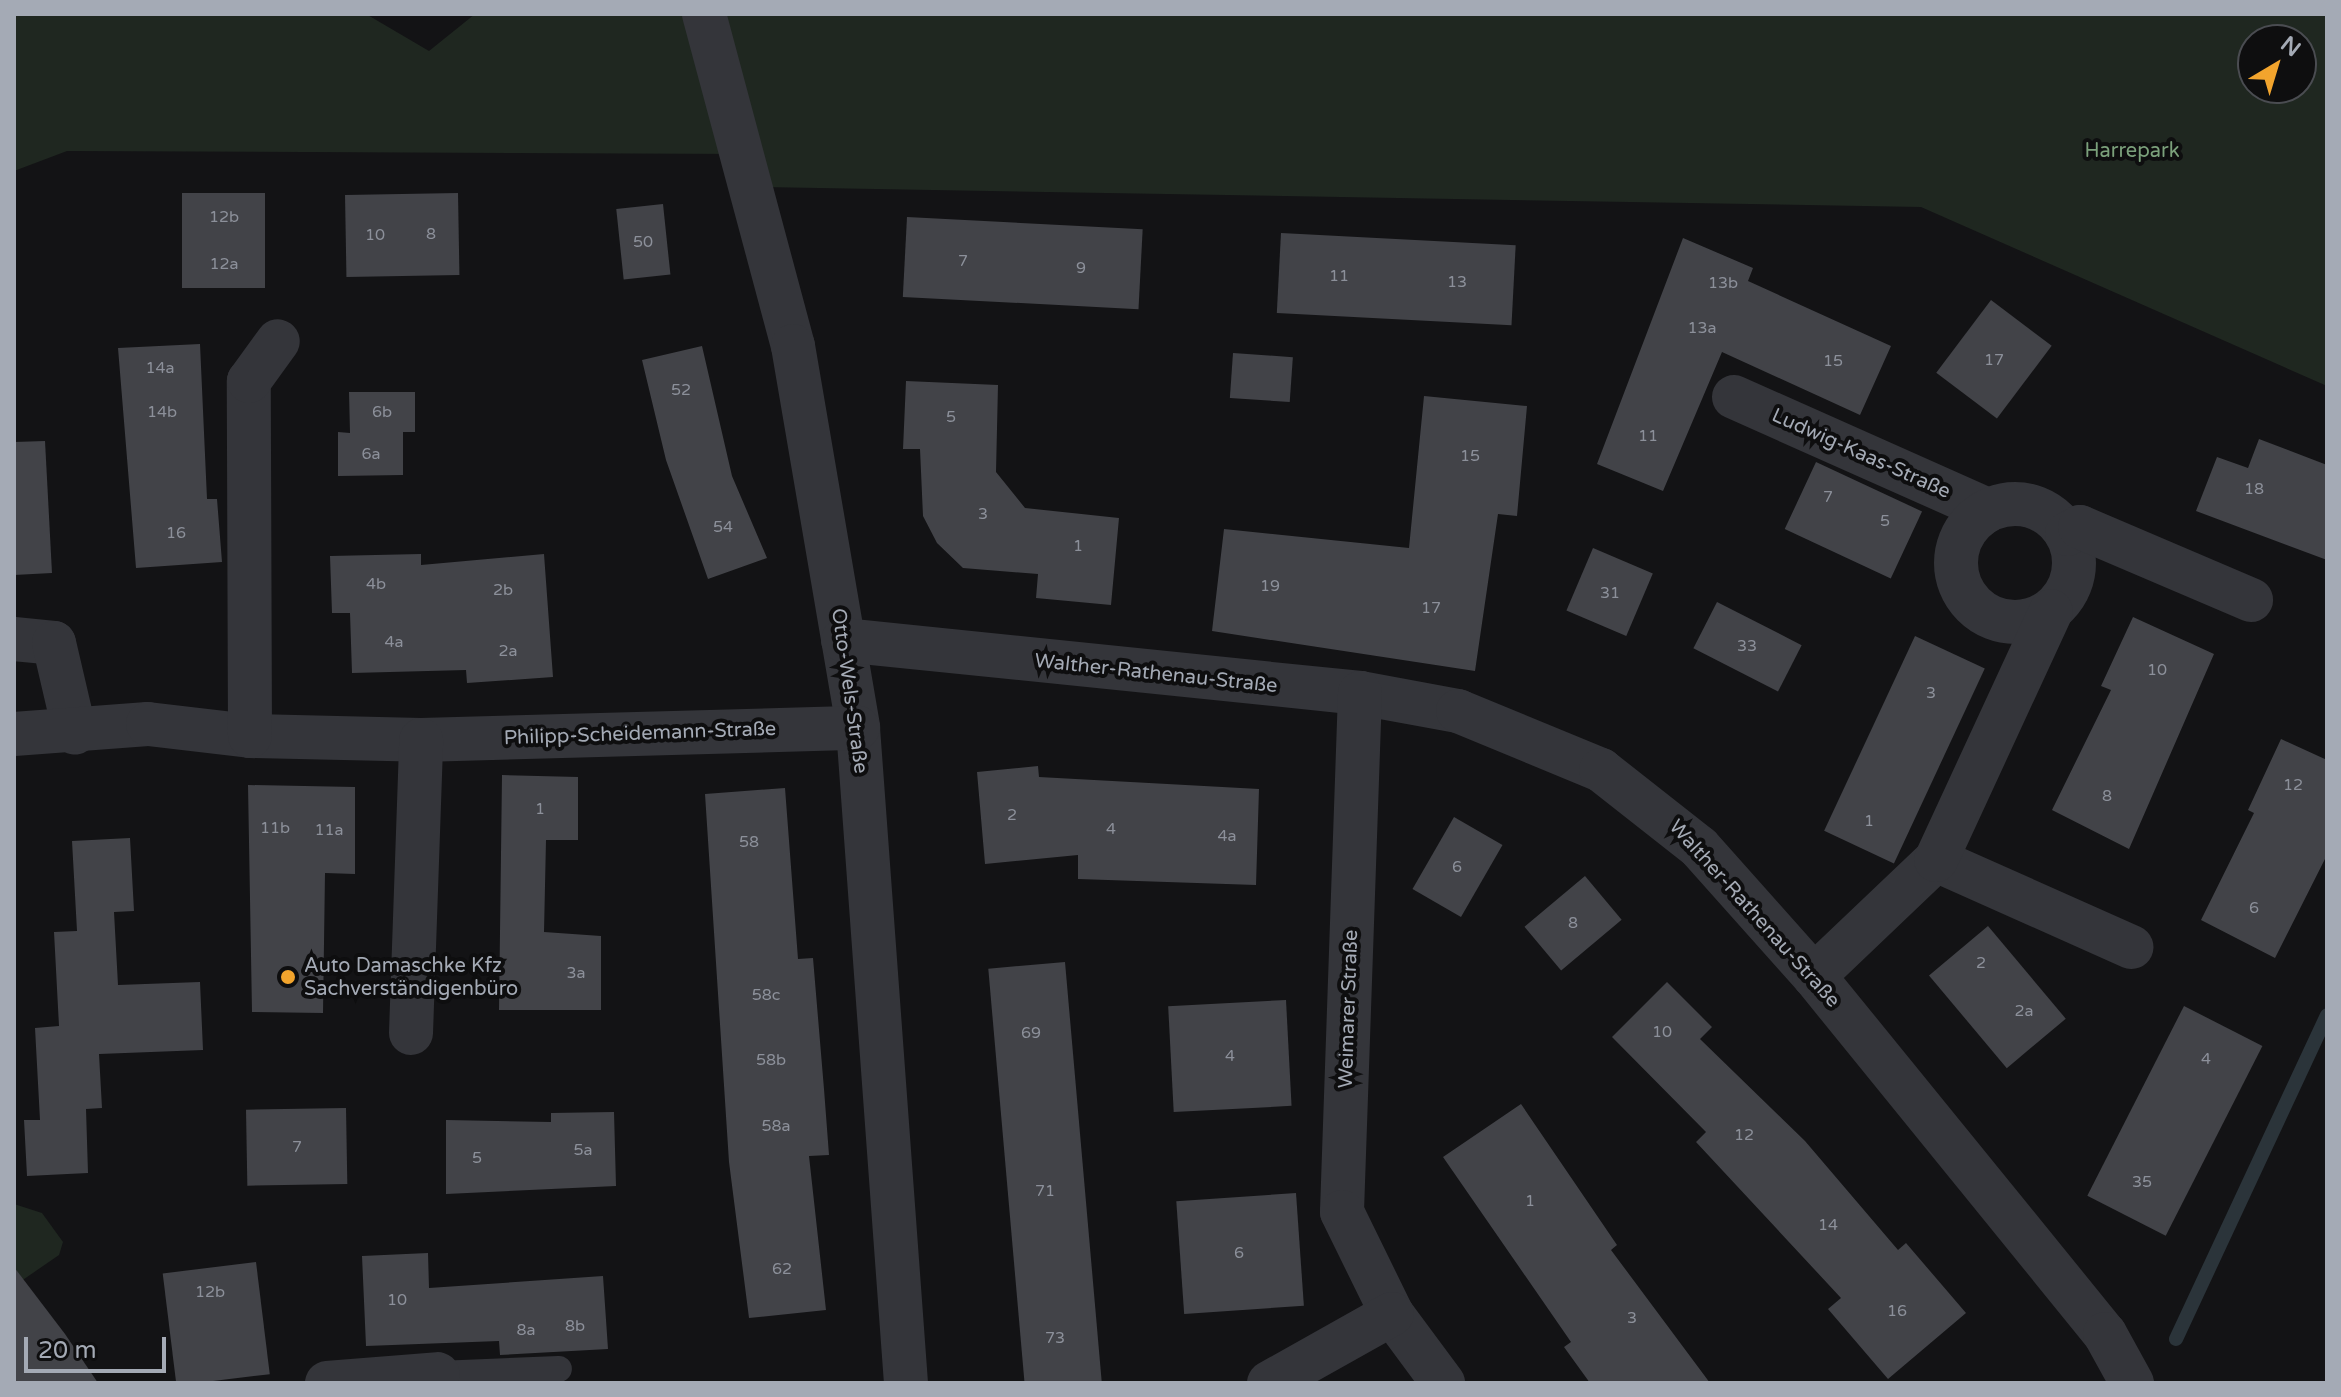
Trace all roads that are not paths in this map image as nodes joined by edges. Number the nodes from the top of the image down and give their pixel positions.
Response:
1 (704, 14) edge
2 (278, 341) dead end
3 (1734, 397) dead end
4 (1988, 510) junction
5 (2067, 534) junction
6 (2251, 600) dead end
7 (2051, 611) junction
8 (14, 639) edge
9 (843, 640) junction
10 (1360, 693) junction
11 (858, 728) junction
12 (75, 733) junction
13 (14, 734) edge
14 (250, 736) junction
15 (421, 740) junction
16 (1936, 860) junction
17 (2131, 947) dead end
18 (1814, 976) junction
19 (411, 1033) dead end
20 (1392, 1314) junction
21 (559, 1369) dead end
22 (438, 1374) joint
23 (327, 1383) edge
24 (906, 1383) edge
25 (1269, 1383) edge
26 (1443, 1383) edge
27 (2132, 1383) edge

1 - 9 street, Otto-Wels-Straße
2 - 14 street
3 - 4 street, Ludwig-Kaas-Straße
4 - 5 street, Ludwig-Kaas-Straße
4 - 7 street
5 - 6 street
5 - 7 street
7 - 16 street
8 - 12 street
9 - 10 street, Walther-Rathenau-Straße
9 - 11 street, Otto-Wels-Straße
10 - 18 street, Walther-Rathenau-Straße
10 - 20 street, Weimarer Straße
11 - 15 street, Philipp-Scheidemann-Straße
11 - 24 street, Otto-Wels-Straße
12 - 13 street, Philipp-Scheidemann-Straße
12 - 14 street, Philipp-Scheidemann-Straße
14 - 15 street, Philipp-Scheidemann-Straße
15 - 19 street
16 - 17 street
16 - 18 street
18 - 27 street, Walther-Rathenau-Straße
20 - 25 street
20 - 26 street, Weimarer Straße
21 - 22 lane
22 - 23 street

